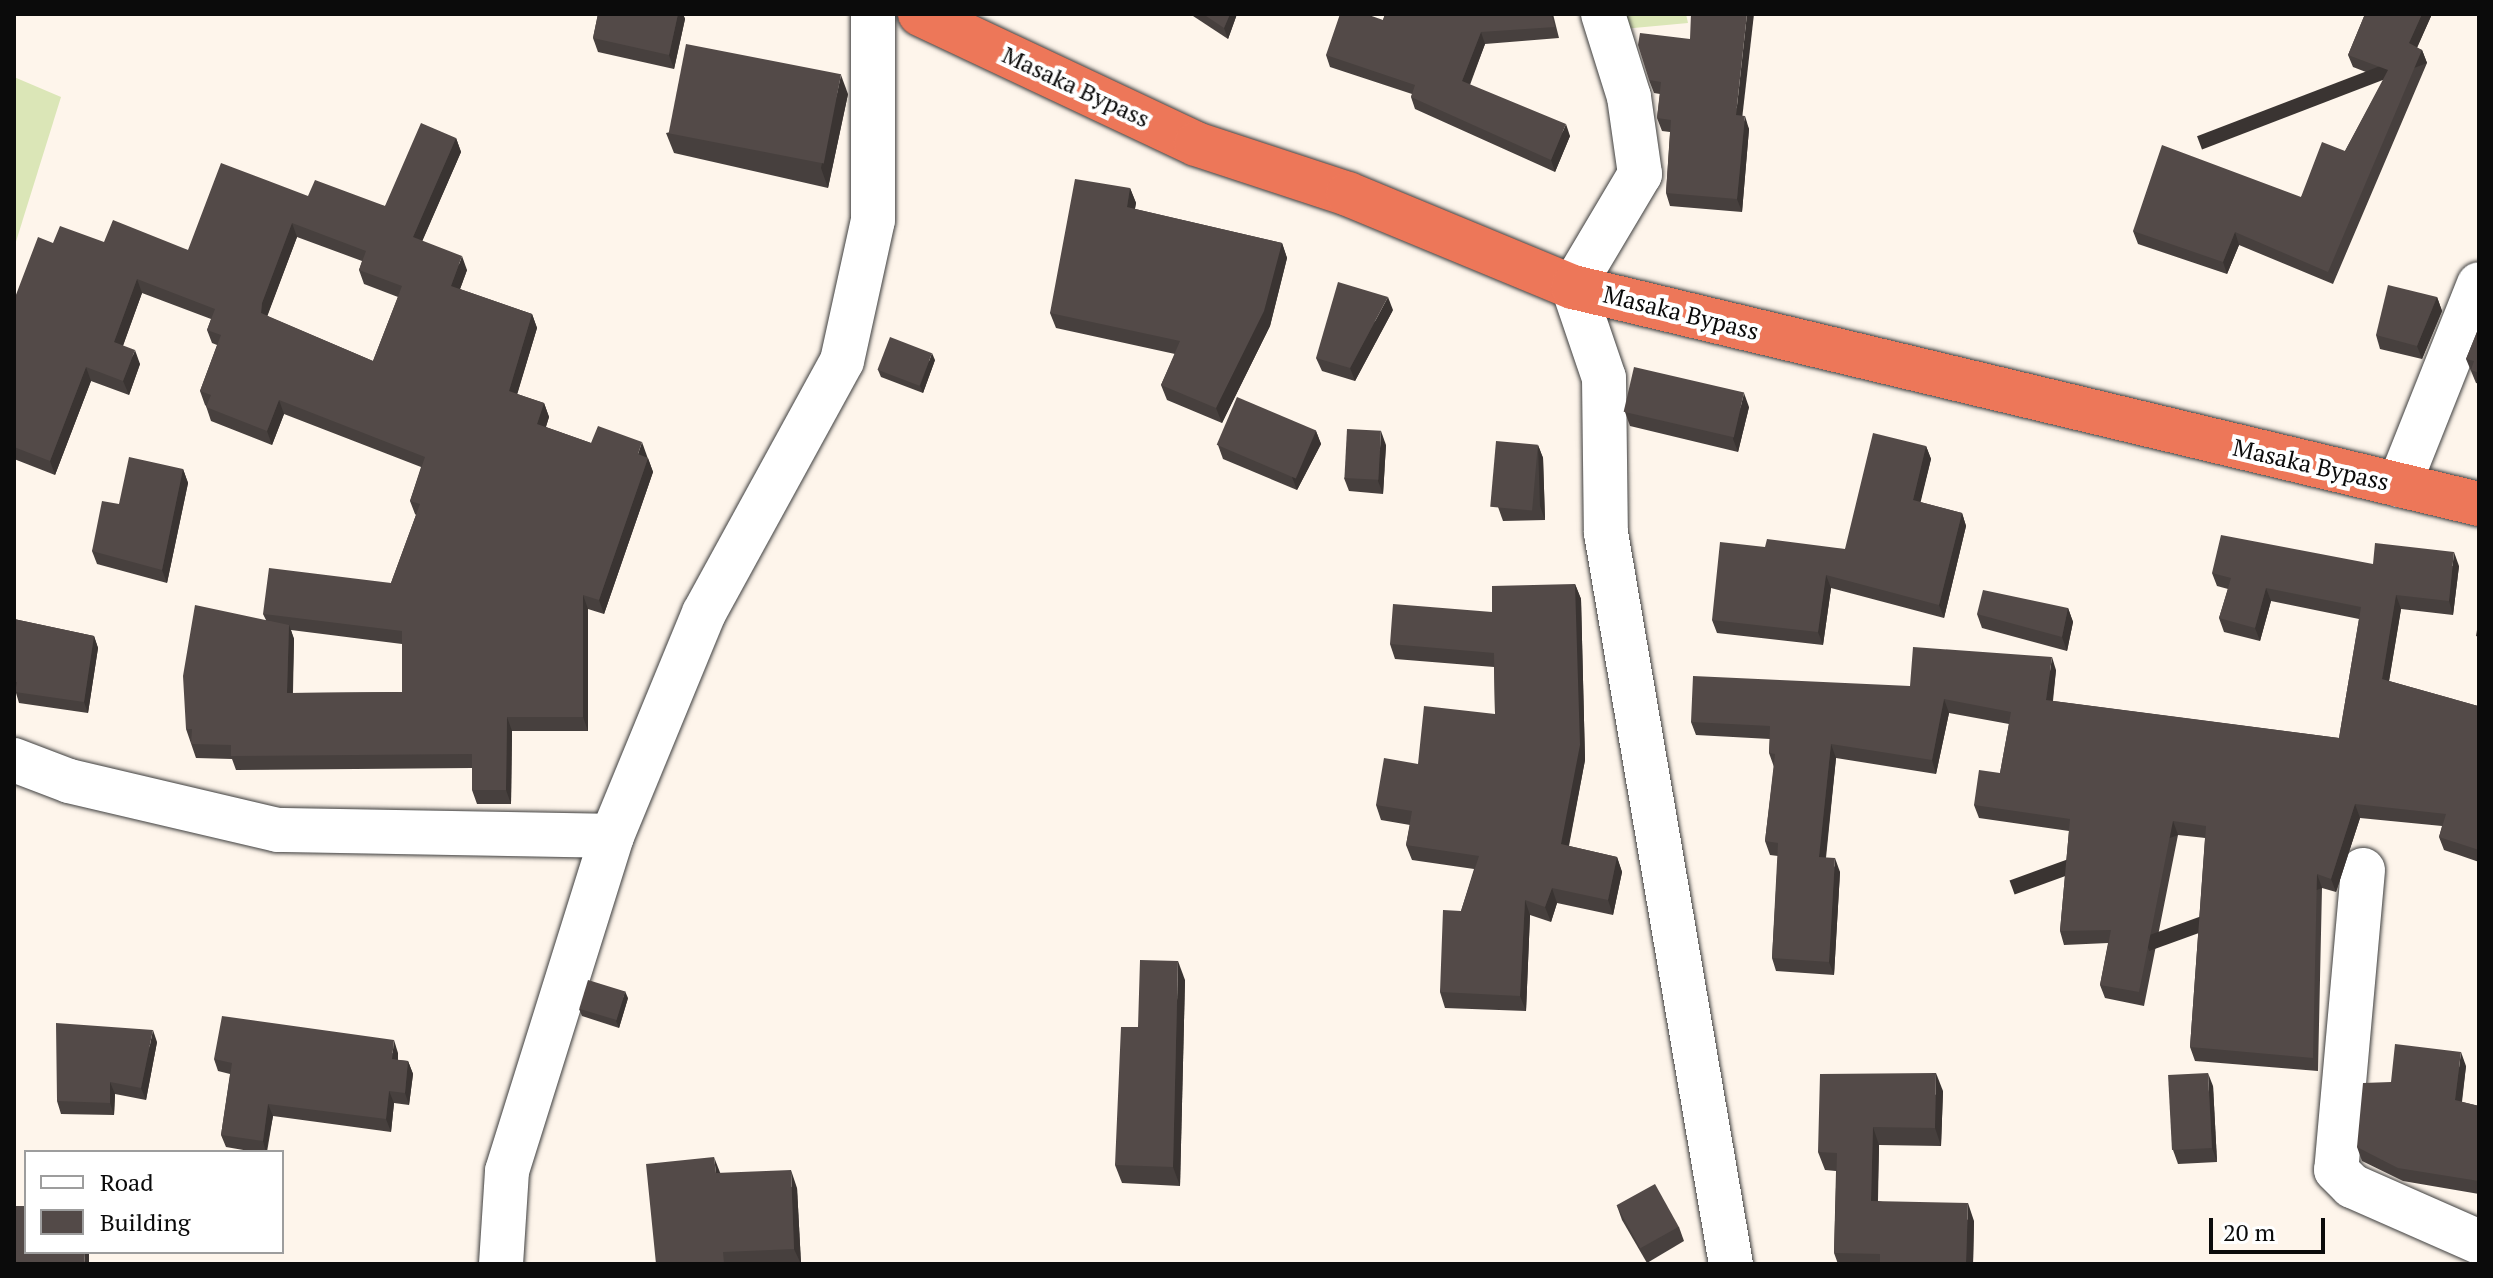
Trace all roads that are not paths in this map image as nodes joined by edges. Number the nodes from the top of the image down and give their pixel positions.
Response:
1 (873, 14) edge
2 (920, 14) edge
3 (1603, 14) edge
4 (2479, 284) edge
5 (1573, 287) junction
6 (2399, 485) junction
7 (2479, 504) edge
8 (14, 760) edge
9 (612, 836) junction
10 (2363, 870) dead end
11 (2479, 1242) edge
12 (501, 1264) edge
13 (1731, 1264) edge

1 - 9 street
2 - 5 highway, Masaka Bypass
3 - 5 street
4 - 6 street
5 - 6 highway, Masaka Bypass
5 - 13 street
6 - 7 highway, Masaka Bypass
8 - 9 street
9 - 12 street
10 - 11 street

